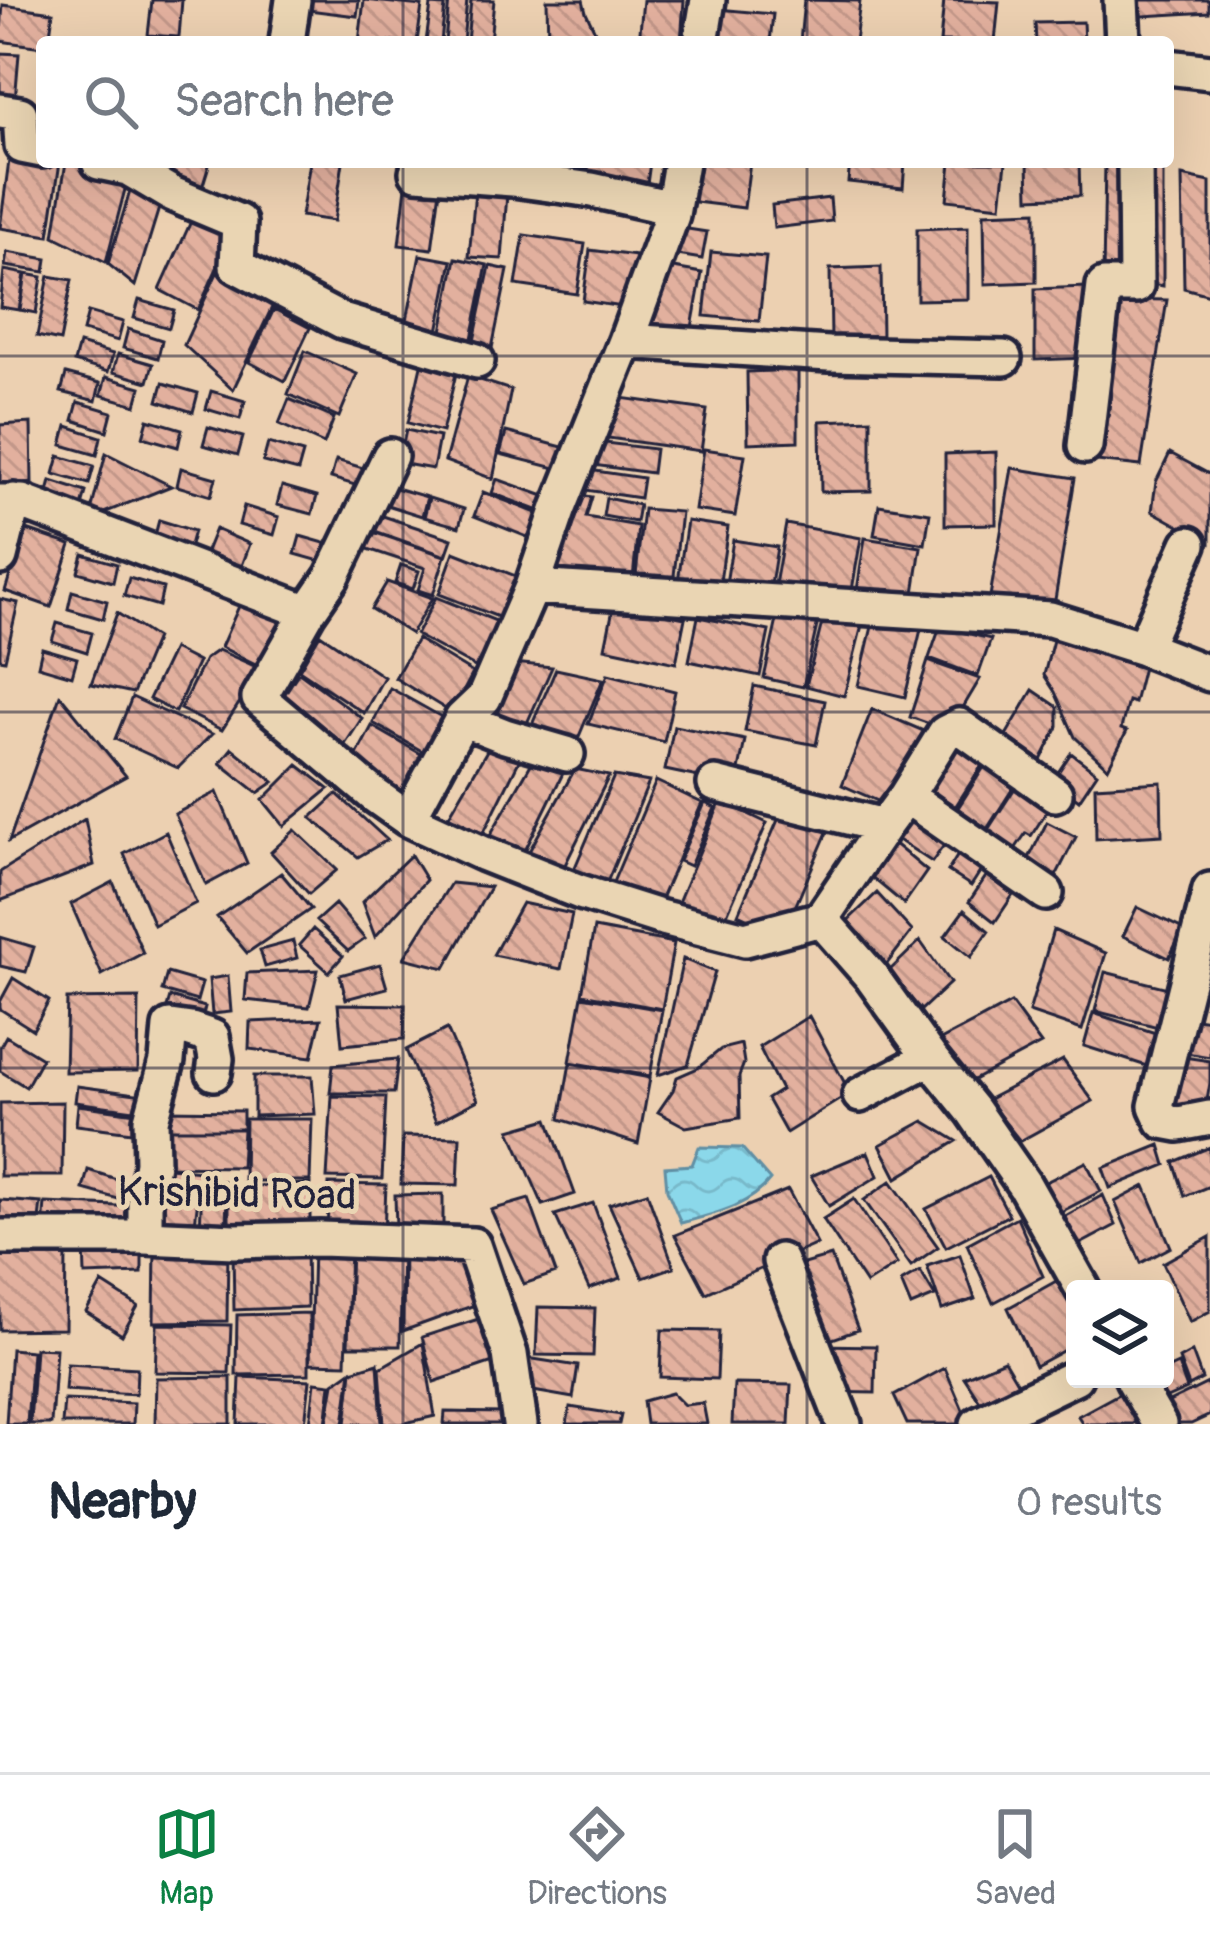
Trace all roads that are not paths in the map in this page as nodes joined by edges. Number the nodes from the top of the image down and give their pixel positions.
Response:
1 (292, 0) edge
2 (708, 0) edge
3 (1121, 0) edge
4 (288, 36) edge
5 (702, 36) edge
6 (1124, 36) edge
7 (1174, 68) edge
8 (1210, 72) edge
9 (0, 111) edge
10 (36, 149) edge
11 (128, 168) edge
12 (680, 168) edge
13 (1135, 168) edge
14 (417, 172) dead end
15 (673, 208) junction
16 (626, 341) junction
17 (1004, 358) dead end
18 (476, 361) dead end
19 (1085, 446) dead end
20 (390, 456) dead end
21 (7, 502) edge
22 (1189, 544) dead end
23 (0, 556) edge
24 (532, 587) junction
25 (308, 612) junction
26 (1143, 648) junction
27 (1210, 674) edge
28 (462, 719) junction
29 (567, 754) dead end
30 (716, 784) dead end
31 (1054, 794) dead end
32 (906, 796) junction
33 (408, 819) junction
34 (884, 826) junction
35 (1210, 890) edge
36 (1046, 892) dead end
37 (821, 919) junction
38 (930, 1058) junction
39 (214, 1073) dead end
40 (860, 1095) dead end
41 (1210, 1118) edge
42 (0, 1237) edge
43 (145, 1237) junction
44 (780, 1261) dead end
45 (1078, 1280) edge
46 (1066, 1381) edge
47 (1138, 1388) edge
48 (520, 1424) edge
49 (844, 1424) edge
50 (978, 1424) edge
51 (1159, 1424) edge

1 - 4 street
2 - 5 street
3 - 6 street
7 - 8 street
9 - 10 street
11 - 18 street
12 - 15 street
13 - 19 street
14 - 15 street
15 - 16 street
16 - 17 street
16 - 24 street
20 - 25 street
21 - 23 street
21 - 25 street
22 - 26 street
24 - 26 street
24 - 28 street
25 - 33 street
26 - 27 street
28 - 29 street
28 - 33 street
30 - 34 street
31 - 32 street
32 - 34 street
32 - 36 street
33 - 37 street
34 - 37 street
35 - 41 street
37 - 38 street
38 - 40 street
38 - 45 street
39 - 43 street
42 - 43 street, Krishibid Road
43 - 48 street, Krishibid Road
44 - 49 street
46 - 50 street
47 - 51 street

